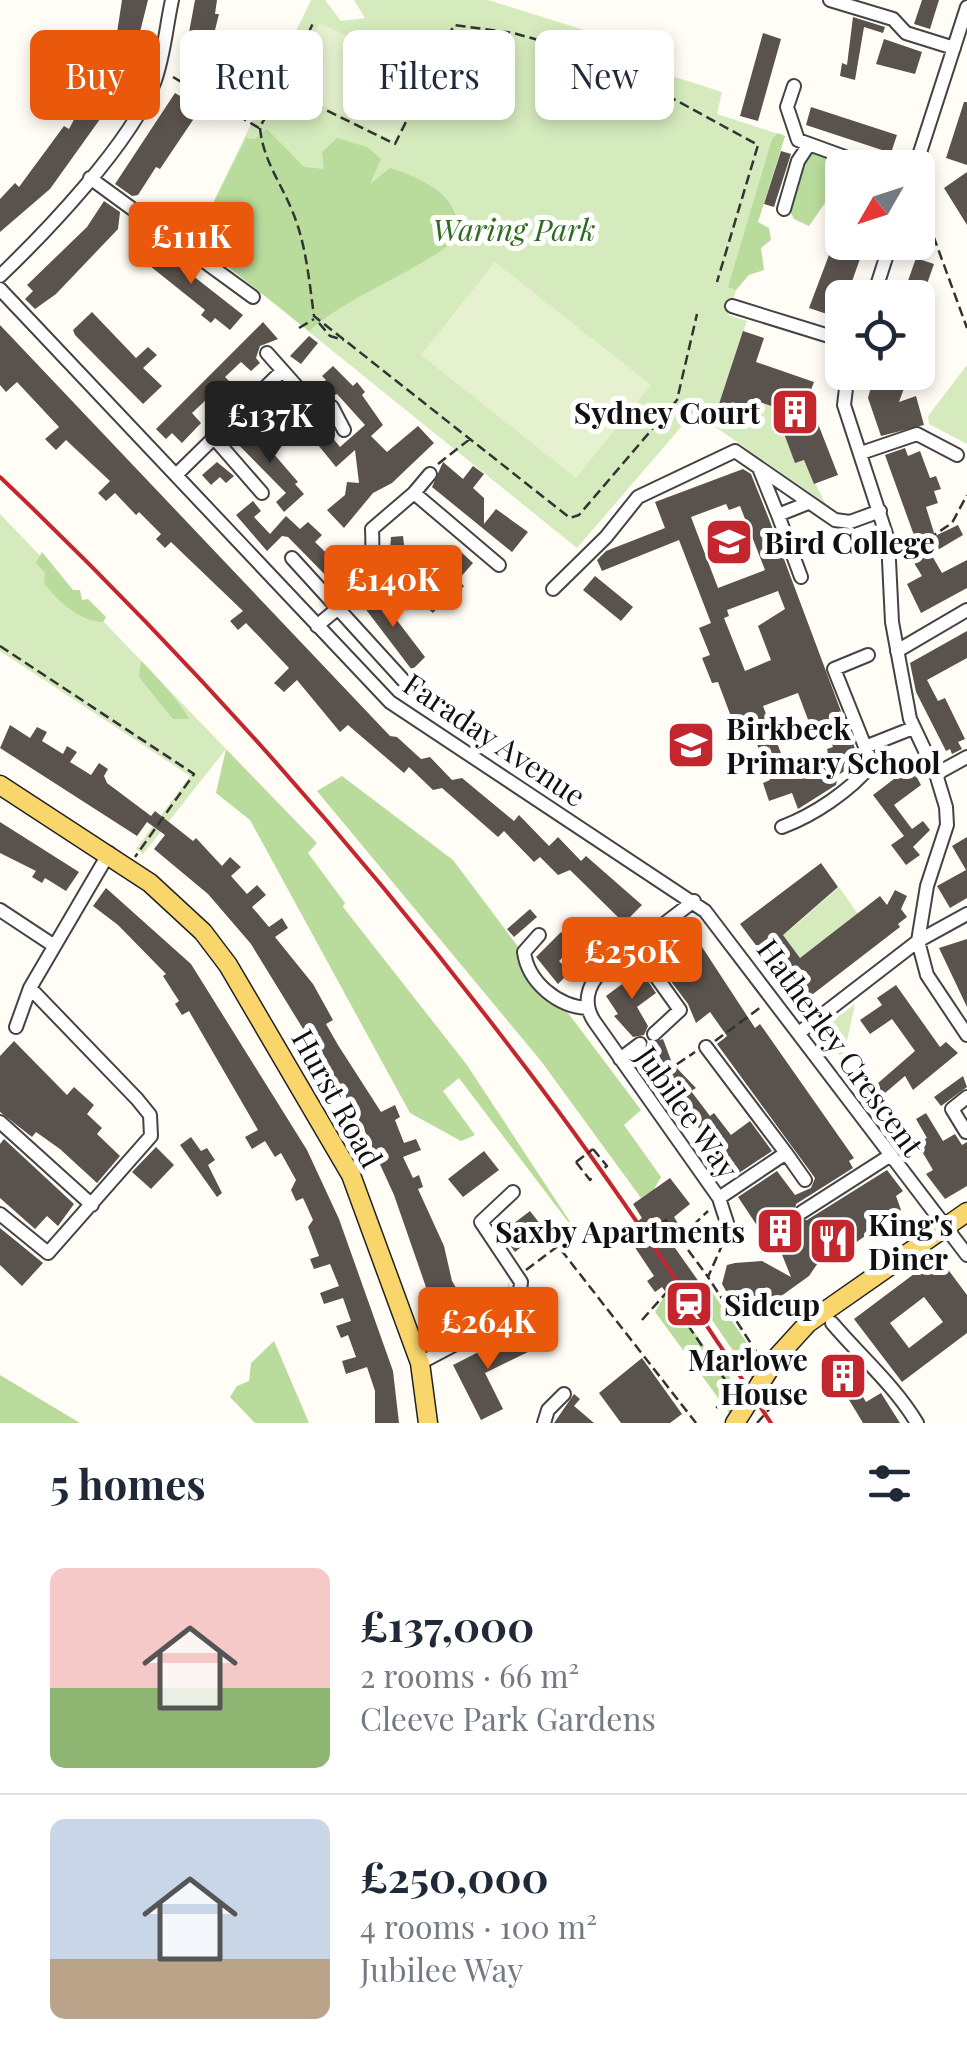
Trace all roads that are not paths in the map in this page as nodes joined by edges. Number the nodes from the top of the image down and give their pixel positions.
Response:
1 (172, 0) edge
2 (830, 0) edge
3 (967, 7) edge
4 (954, 48) junction
5 (794, 86) dead end
6 (808, 146) junction
7 (921, 150) edge
8 (825, 152) edge
9 (90, 178) junction
10 (784, 210) dead end
11 (0, 276) edge
12 (0, 290) edge
13 (252, 298) dead end
14 (732, 306) dead end
15 (825, 335) edge
16 (267, 353) dead end
17 (282, 372) junction
18 (846, 390) edge
19 (344, 430) dead end
20 (215, 439) junction
21 (860, 453) junction
22 (957, 455) dead end
23 (760, 468) junction
24 (430, 474) road end
25 (176, 475) junction
26 (262, 493) dead end
27 (414, 493) junction
28 (808, 502) junction
29 (880, 512) junction
30 (778, 514) junction
31 (292, 558) dead end
32 (436, 563) dead end
33 (499, 564) dead end
34 (374, 574) junction
35 (801, 577) dead end
36 (553, 589) dead end
37 (337, 608) junction
38 (967, 610) edge
39 (317, 626) junction
40 (897, 651) junction
41 (868, 655) dead end
42 (404, 681) dead end
43 (912, 728) junction
44 (865, 747) junction
45 (967, 756) edge
46 (936, 774) junction
47 (0, 785) edge
48 (782, 828) dead end
49 (109, 853) junction
50 (694, 901) junction
51 (0, 910) edge
52 (967, 914) edge
53 (540, 935) dead end
54 (918, 941) junction
55 (54, 945) junction
56 (647, 964) dead end
57 (30, 988) junction
58 (588, 1008) junction
59 (16, 1027) dead end
60 (800, 1032) junction
61 (654, 1034) dead end
62 (967, 1035) edge
63 (640, 1044) dead end
64 (706, 1047) dead end
65 (620, 1059) junction
66 (967, 1098) edge
67 (3, 1131) edge
68 (966, 1132) edge
69 (786, 1153) junction
70 (890, 1155) junction
71 (805, 1180) dead end
72 (513, 1192) dead end
73 (719, 1198) junction
74 (92, 1205) junction
75 (802, 1212) dead end
76 (967, 1212) edge
77 (0, 1214) edge
78 (944, 1227) junction
79 (729, 1230) road end
80 (967, 1255) edge
81 (832, 1323) dead end
82 (420, 1364) junction
83 (564, 1394) dead end
84 (428, 1423) edge
85 (544, 1423) edge
86 (735, 1423) edge
87 (917, 1423) edge

1 - 9 street
2 - 4 street
3 - 4 street
4 - 7 street
5 - 6 street
6 - 8 street
6 - 10 street
9 - 11 street
9 - 13 street
12 - 25 street, Faraday Avenue
14 - 15 street
16 - 17 street
17 - 19 street
17 - 20 street
18 - 21 street
20 - 25 street
20 - 26 street
21 - 22 street
21 - 29 street
23 - 28 street
23 - 30 street
23 - 36 street
24 - 27 street
25 - 39 street, Faraday Avenue
27 - 33 street
27 - 34 street
28 - 29 street
28 - 30 street
29 - 40 street
30 - 35 street
31 - 37 street
32 - 34 street
34 - 37 street
37 - 39 street
37 - 42 street
38 - 40 street
39 - 50 street, Faraday Avenue
40 - 43 street
41 - 44 street
43 - 44 street
43 - 46 street
44 - 48 street
45 - 46 street
46 - 54 street
47 - 49 main road, Hurst Road
49 - 55 street
49 - 82 main road, Hurst Road
50 - 58 street
50 - 60 street, Hatherley Crescent
51 - 55 street
52 - 54 street
53 - 58 street
54 - 60 street
54 - 62 street
55 - 57 street
56 - 61 street
57 - 59 street
57 - 74 street
58 - 65 street, Jubilee Way
60 - 70 street, Hatherley Crescent
63 - 65 street
64 - 69 street
65 - 73 street, Jubilee Way
66 - 68 street
67 - 74 street
69 - 71 street
69 - 73 street
70 - 75 street
70 - 78 street, Hatherley Crescent
72 - 82 street
73 - 79 street, Jubilee Way
74 - 77 street
76 - 78 main road
78 - 80 street, Hatherley Crescent
78 - 86 main road
81 - 87 street
82 - 84 main road, Hurst Road
83 - 85 street

